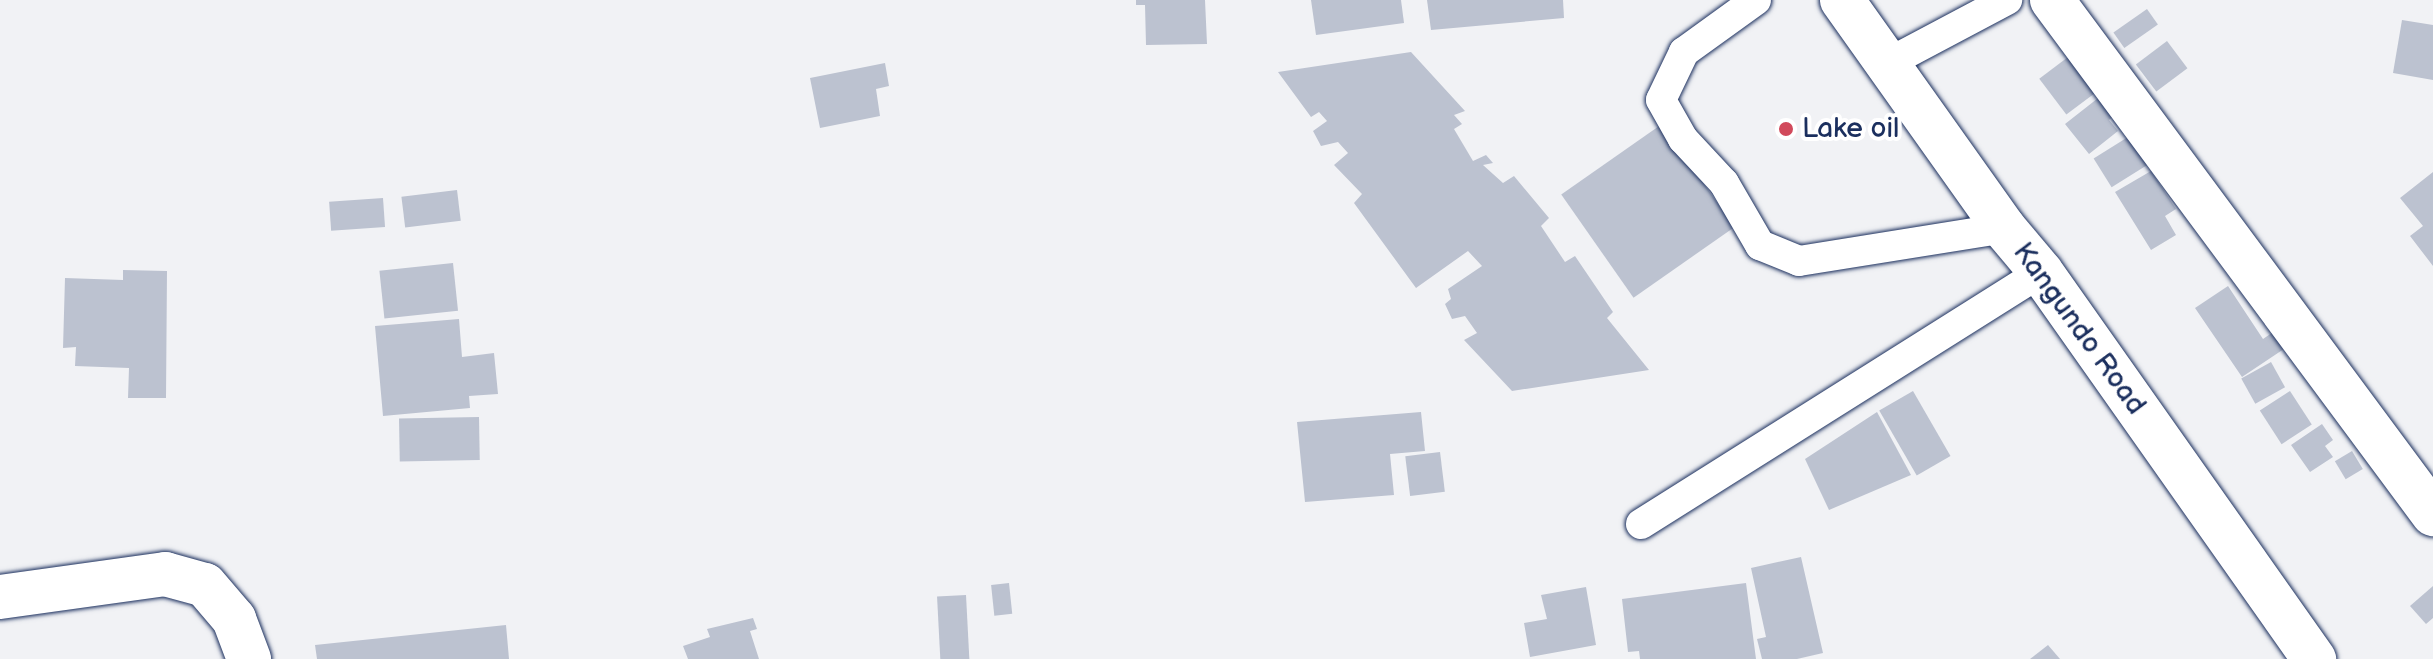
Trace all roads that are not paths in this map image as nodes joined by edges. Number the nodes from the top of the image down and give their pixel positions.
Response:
1 (1756, 0) edge
2 (1842, 0) edge
3 (2007, 0) edge
4 (2052, 0) edge
5 (1888, 63) junction
6 (2004, 228) junction
7 (2041, 272) junction
8 (2433, 514) edge
9 (1641, 524) dead end
10 (0, 597) edge
11 (249, 659) edge
12 (2314, 659) edge

1 - 6 lane
2 - 5 main road, Kangundo Road
3 - 5 lane
4 - 8 main road
5 - 6 main road, Kangundo Road
6 - 7 main road, Kangundo Road
7 - 9 lane
7 - 12 main road, Kangundo Road
10 - 11 main road

